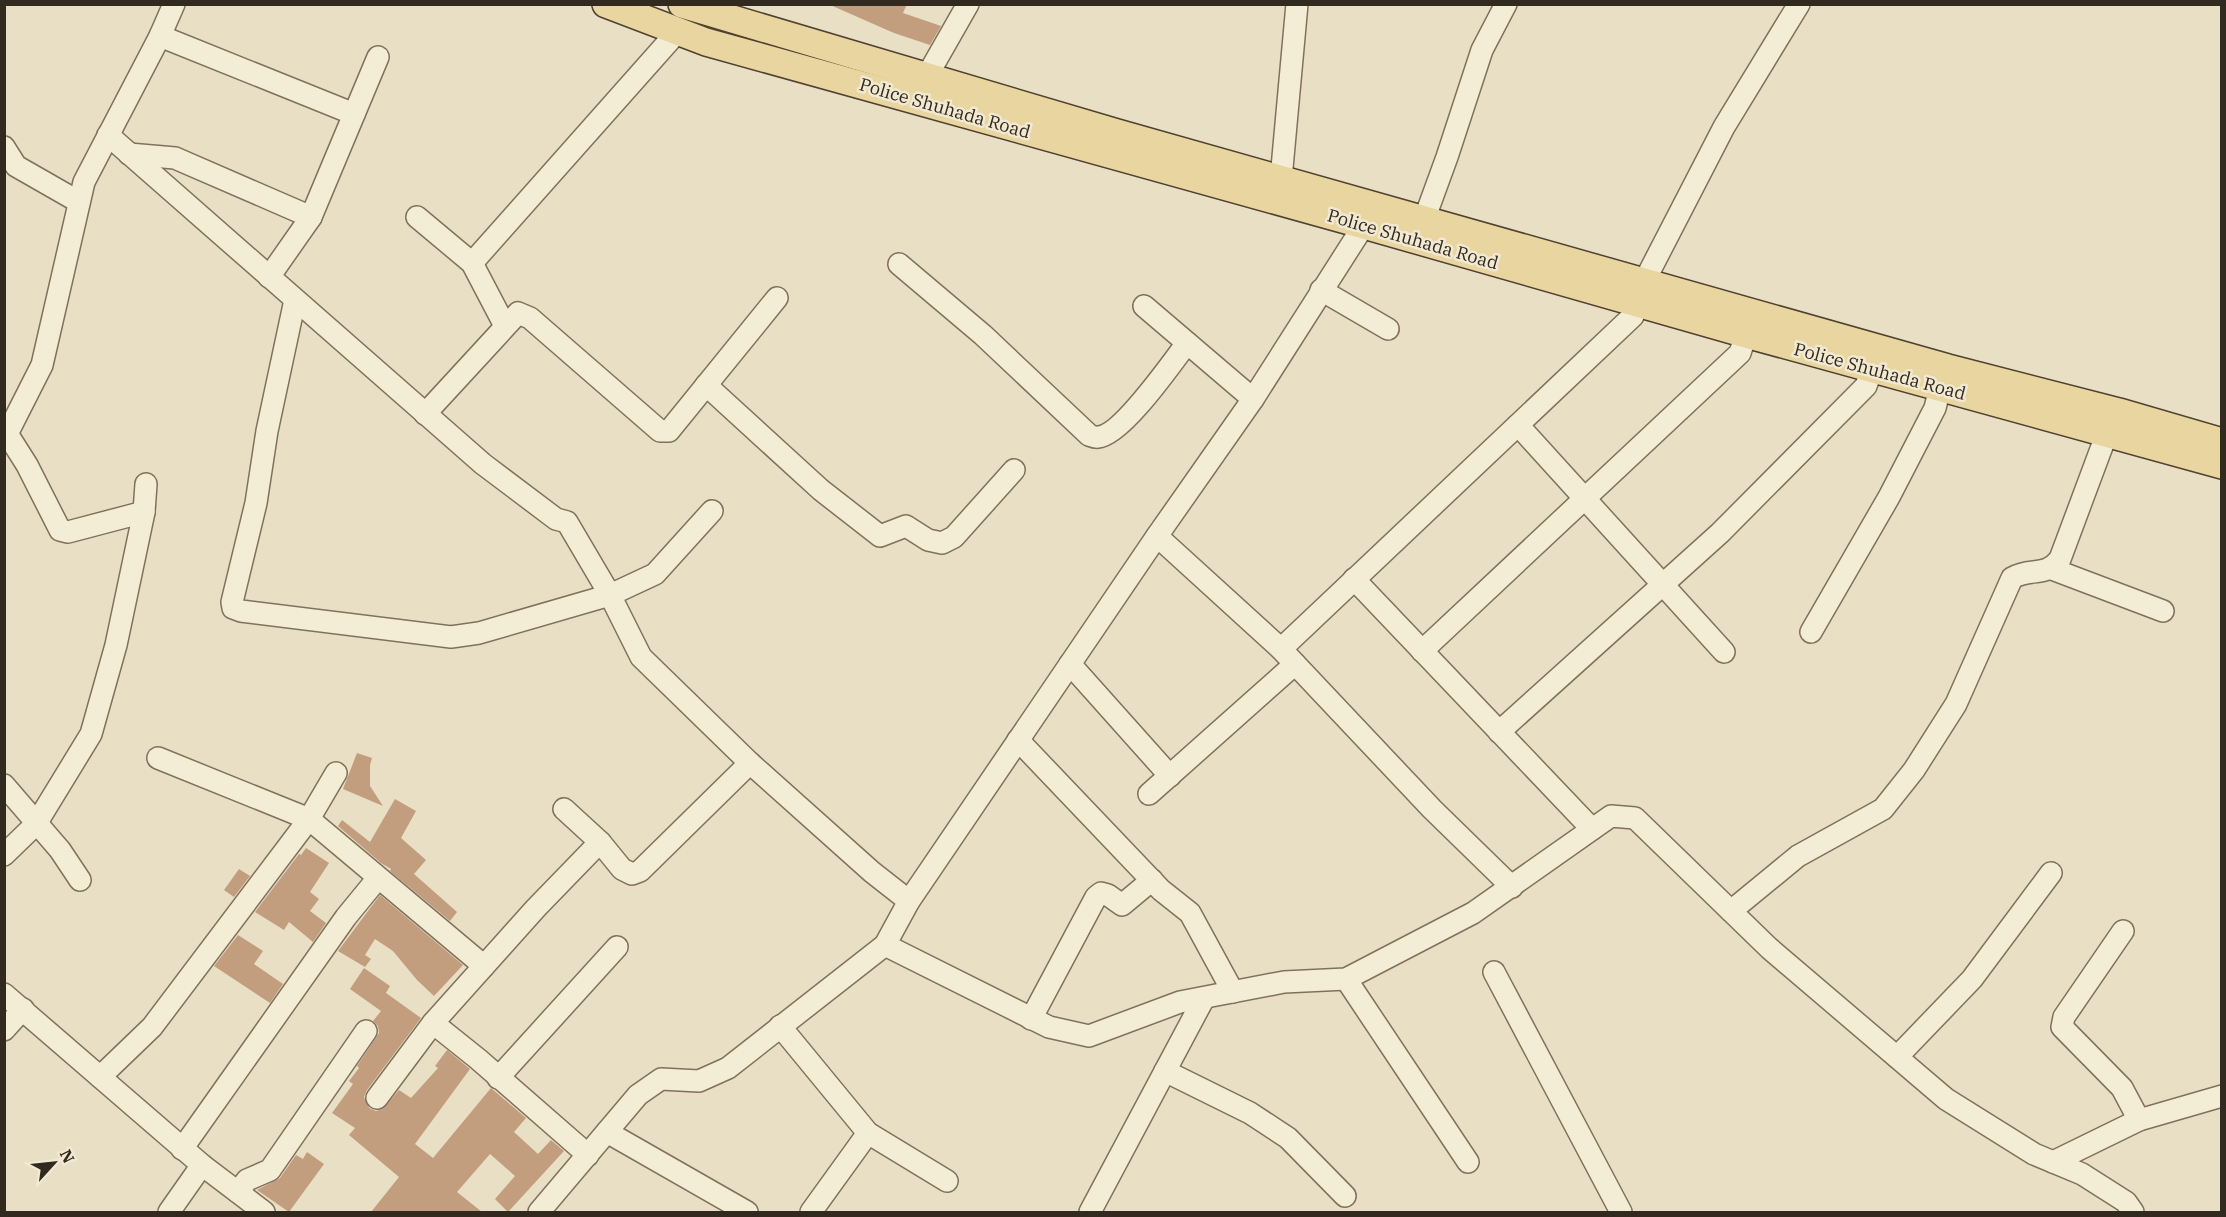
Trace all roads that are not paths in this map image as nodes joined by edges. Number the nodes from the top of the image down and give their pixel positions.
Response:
1 (174, 4) edge
2 (682, 4) edge
3 (968, 4) edge
4 (1297, 4) edge
5 (1506, 4) edge
6 (1799, 4) edge
7 (607, 5) edge
8 (678, 31) junction
9 (160, 36) junction
10 (378, 57) dead end
11 (927, 76) junction
12 (354, 114) junction
13 (108, 135) junction
14 (1114, 144) junction
15 (4, 147) edge
16 (129, 154) junction
17 (10, 170) edge
18 (1281, 179) junction
19 (79, 202) junction
20 (311, 217) junction
21 (417, 217) dead end
22 (1424, 220) junction
23 (1364, 225) junction
24 (472, 263) junction
25 (899, 264) dead end
26 (269, 277) junction
27 (1609, 283) junction
28 (1321, 290) junction
29 (1641, 292) junction
30 (777, 298) dead end
31 (295, 300) junction
32 (1144, 306) dead end
33 (505, 326) junction
34 (1388, 329) dead end
35 (1746, 334) junction
36 (1187, 343) junction
37 (1872, 369) junction
38 (706, 385) junction
39 (1940, 388) junction
40 (1253, 399) junction
41 (425, 414) junction
42 (8, 425) edge
43 (1518, 425) junction
44 (2107, 433) junction
45 (2222, 442) edge
46 (2222, 465) edge
47 (1014, 470) dead end
48 (146, 484) dead end
49 (1585, 499) junction
50 (712, 511) dead end
51 (144, 512) junction
52 (1157, 536) junction
53 (2052, 568) junction
54 (1354, 579) junction
55 (1661, 585) junction
56 (610, 595) junction
57 (2163, 611) dead end
58 (1811, 632) dead end
59 (1422, 651) junction
60 (1724, 652) dead end
61 (1288, 656) junction
62 (1070, 664) junction
63 (1499, 732) junction
64 (1018, 740) junction
65 (158, 758) dead end
66 (750, 763) junction
67 (336, 773) dead end
68 (1170, 776) junction
69 (4, 785) edge
70 (1149, 794) dead end
71 (564, 809) dead end
72 (309, 819) junction
73 (36, 824) junction
74 (1592, 829) junction
75 (600, 842) junction
76 (4, 855) edge
77 (2050, 873) dead end
78 (378, 878) junction
79 (80, 880) dead end
80 (1152, 880) junction
81 (1512, 887) junction
82 (909, 901) junction
83 (1731, 911) junction
84 (2123, 931) dead end
85 (885, 945) junction
86 (617, 947) dead end
87 (484, 966) junction
88 (1494, 972) dead end
89 (1346, 979) junction
90 (1233, 993) junction
91 (4, 994) edge
92 (1204, 998) junction
93 (23, 1009) junction
94 (1031, 1019) junction
95 (433, 1023) junction
96 (780, 1026) junction
97 (4, 1030) edge
98 (366, 1031) dead end
99 (1897, 1057) junction
100 (1165, 1071) junction
101 (100, 1077) junction
102 (498, 1078) junction
103 (2222, 1096) edge
104 (377, 1098) dead end
105 (2139, 1120) junction
106 (607, 1132) junction
107 (868, 1133) junction
108 (183, 1149) junction
109 (588, 1155) junction
110 (1468, 1162) dead end
111 (2054, 1162) junction
112 (202, 1166) junction
113 (947, 1181) dead end
114 (238, 1192) junction
115 (1345, 1196) dead end
116 (169, 1212) edge
117 (264, 1212) edge
118 (538, 1212) edge
119 (747, 1212) edge
120 (811, 1212) edge
121 (1090, 1212) edge
122 (1621, 1212) edge
123 (2133, 1212) edge

1 - 9 street
2 - 11 main road, Police Shuhada Road
3 - 11 street
4 - 18 street
5 - 22 street
6 - 29 street
7 - 8 main road, Police Shuhada Road
8 - 14 main road, Police Shuhada Road
8 - 24 street
9 - 12 street
9 - 13 street
10 - 12 street
11 - 14 main road, Police Shuhada Road
12 - 20 street
13 - 16 street
13 - 19 street
14 - 18 main road, Police Shuhada Road
14 - 23 main road, Police Shuhada Road
15 - 17 street
16 - 20 street
16 - 26 street
17 - 19 street
18 - 22 main road, Police Shuhada Road
19 - 42 street
20 - 26 street
21 - 24 street
22 - 27 main road, Police Shuhada Road
23 - 27 main road, Police Shuhada Road
23 - 28 street
24 - 33 street
25 - 36 street
26 - 31 street
27 - 29 main road, Police Shuhada Road
28 - 34 street
28 - 40 street
29 - 35 main road, Police Shuhada Road
29 - 43 street
29 - 45 main road, Police Shuhada Road
30 - 38 street
31 - 41 street
31 - 56 street
32 - 36 street
33 - 38 street
33 - 41 street
35 - 37 main road, Police Shuhada Road
35 - 49 street
36 - 40 street
37 - 39 main road, Police Shuhada Road
37 - 55 street
38 - 47 street
39 - 44 main road, Police Shuhada Road
39 - 58 street
40 - 52 street
41 - 56 street
42 - 51 street
43 - 49 street
43 - 54 street
44 - 46 main road, Police Shuhada Road
44 - 53 street
48 - 51 street
49 - 55 street
49 - 59 street
50 - 56 street
51 - 73 street
52 - 61 street
52 - 62 street
53 - 57 street
53 - 83 street
54 - 59 street
54 - 61 street
55 - 60 street
55 - 63 street
56 - 66 street
59 - 63 street
61 - 68 street
61 - 81 street
62 - 64 street
62 - 68 street
63 - 74 street
64 - 80 street
64 - 82 street
65 - 72 street
66 - 75 street
66 - 82 street
67 - 72 street
68 - 70 street
69 - 73 street
71 - 75 street
72 - 78 street
72 - 101 street
73 - 76 street
73 - 79 street
74 - 81 street
74 - 83 street
75 - 87 street
77 - 99 street
78 - 87 street
78 - 108 street
80 - 90 street
80 - 94 street
81 - 89 street
82 - 85 street
83 - 99 street
84 - 105 street
85 - 94 street
85 - 96 street
86 - 102 street
87 - 95 street
88 - 122 street
89 - 90 street
89 - 110 street
90 - 92 street
91 - 93 street
92 - 94 street
92 - 100 street
93 - 97 street
93 - 101 street
95 - 102 street
95 - 104 street
96 - 106 street
96 - 107 street
98 - 114 street
99 - 111 street
100 - 115 street
100 - 121 street
101 - 108 street
102 - 109 street
103 - 105 street
105 - 111 street
106 - 109 street
106 - 119 street
107 - 113 street
107 - 120 street
108 - 112 street
109 - 118 street
111 - 123 street
112 - 114 street
112 - 116 street
114 - 117 street

